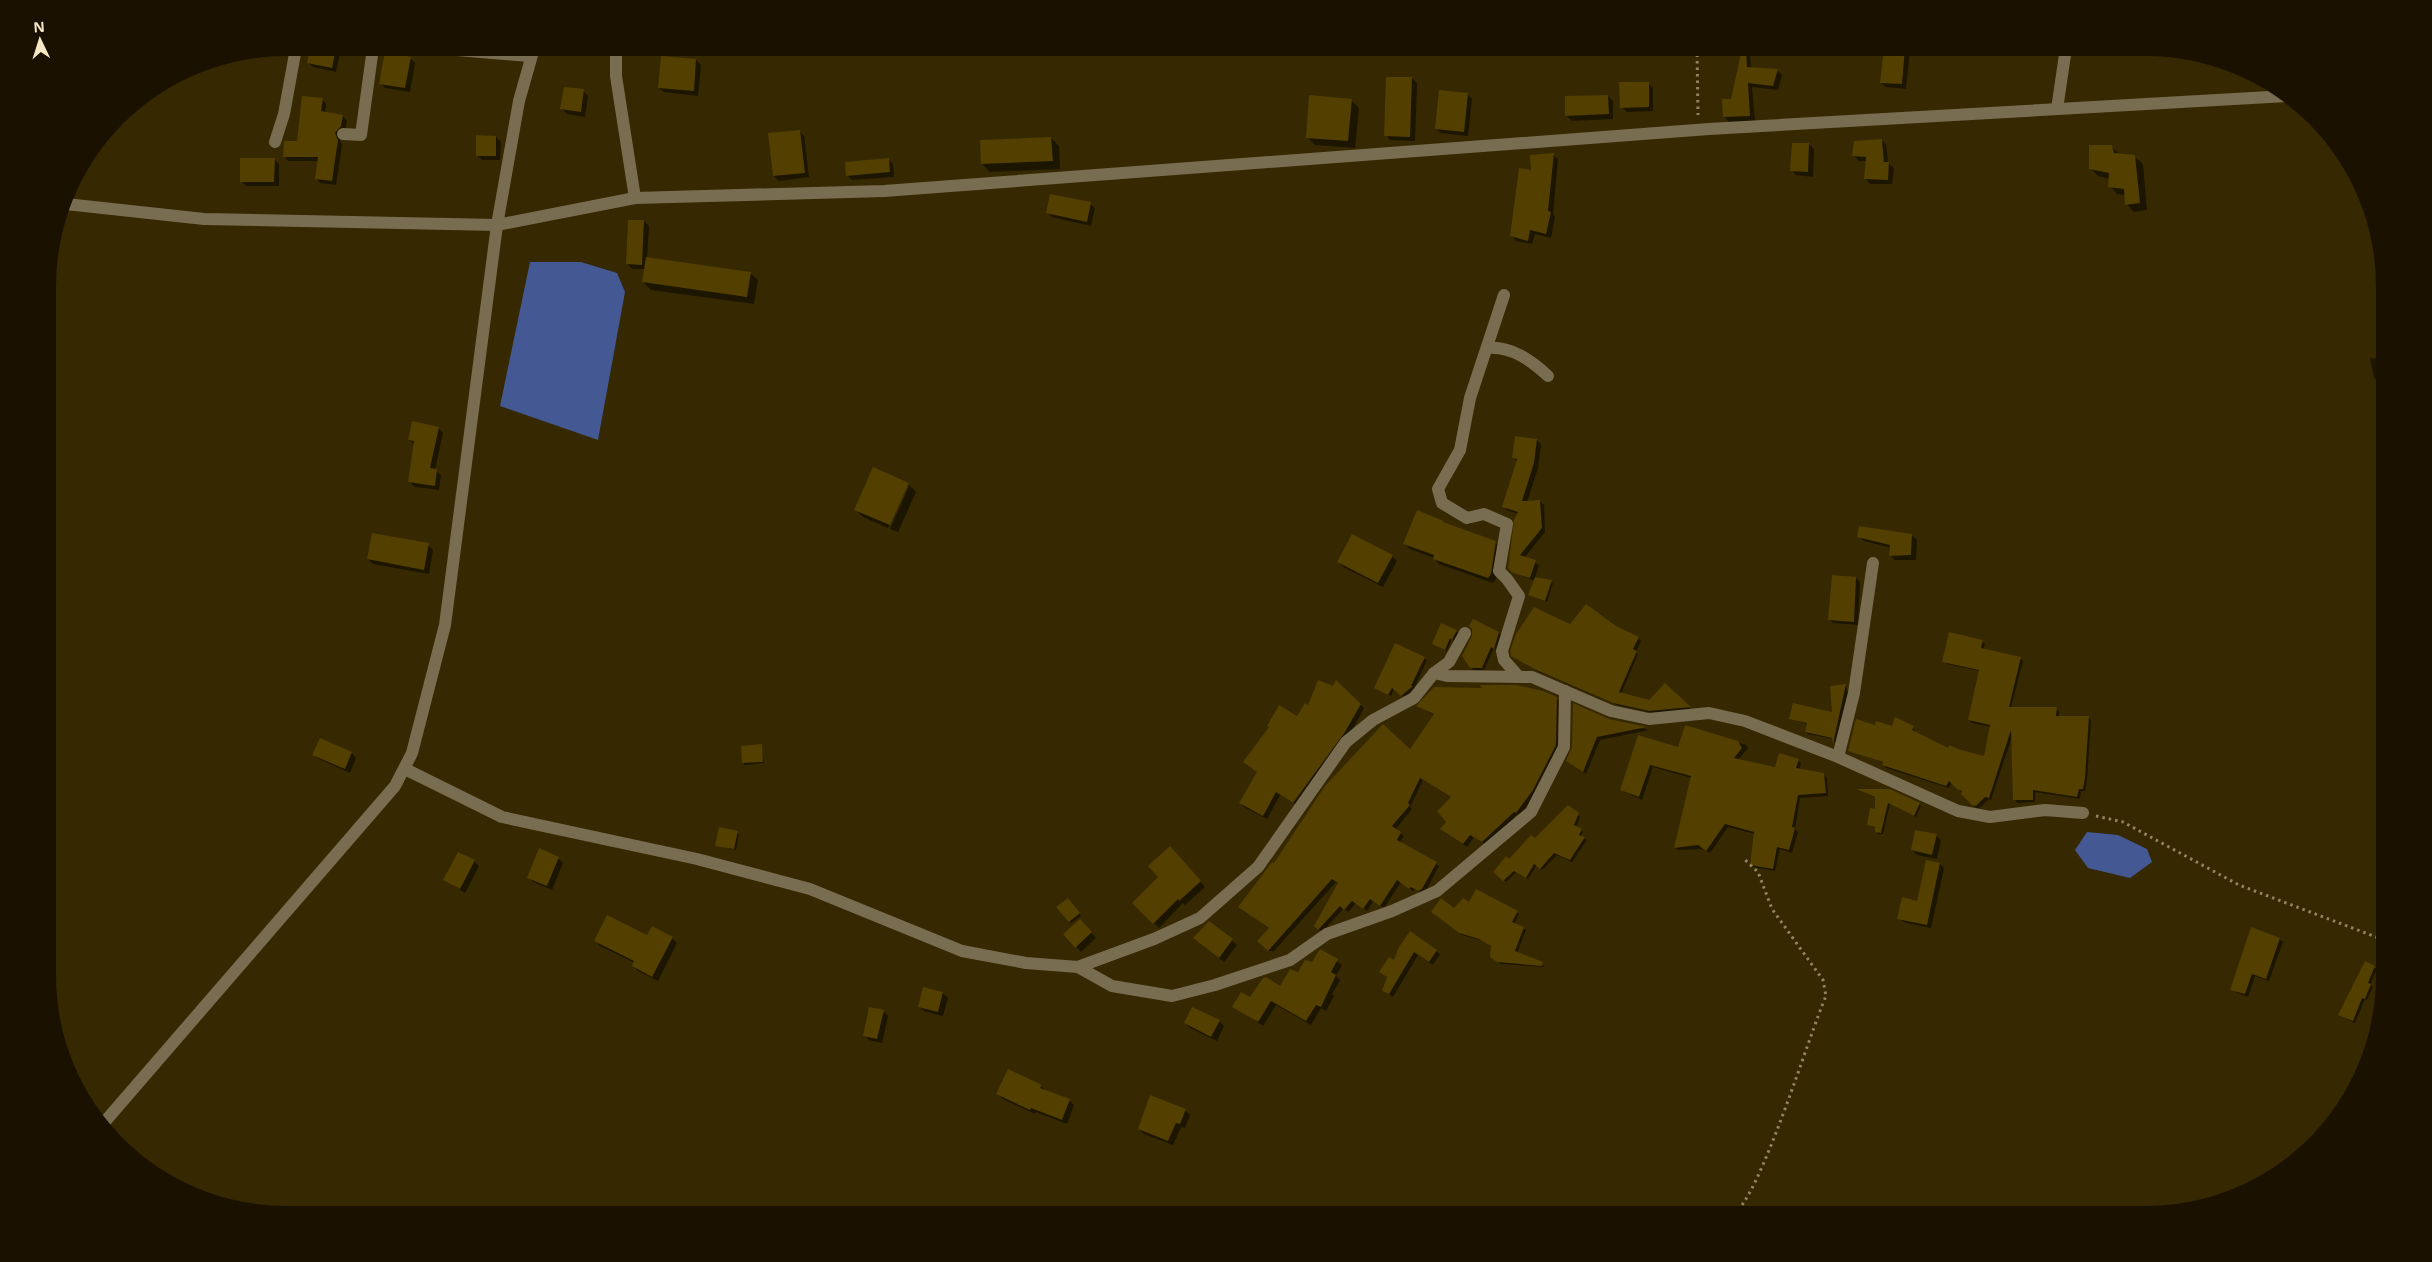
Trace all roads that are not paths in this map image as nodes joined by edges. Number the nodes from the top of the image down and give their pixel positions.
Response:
1 (295, 56) edge
2 (372, 56) edge
3 (530, 56) edge
4 (616, 56) edge
5 (2065, 56) edge
6 (2276, 97) edge
7 (2057, 109) junction
8 (343, 134) dead end
9 (275, 142) dead end
10 (635, 198) junction
11 (71, 205) edge
12 (497, 225) junction
13 (1504, 295) dead end
14 (1487, 348) junction
15 (1548, 376) dead end
16 (1873, 563) dead end
17 (1466, 633) dead end
18 (1434, 674) junction
19 (1519, 678) junction
20 (1566, 691) junction
21 (1838, 757) junction
22 (405, 769) junction
23 (2083, 813) road end
24 (1078, 967) junction
25 (107, 1119) edge

1 - 9 street
2 - 8 street
3 - 12 street
4 - 10 street
5 - 7 street
6 - 7 street
7 - 10 street
10 - 12 street
11 - 12 street
12 - 22 street
13 - 14 street
14 - 15 street
14 - 19 street
16 - 21 street
17 - 18 street
18 - 19 street
18 - 24 street
19 - 20 street
20 - 21 street
20 - 24 street
21 - 23 street
22 - 24 street
22 - 25 street

